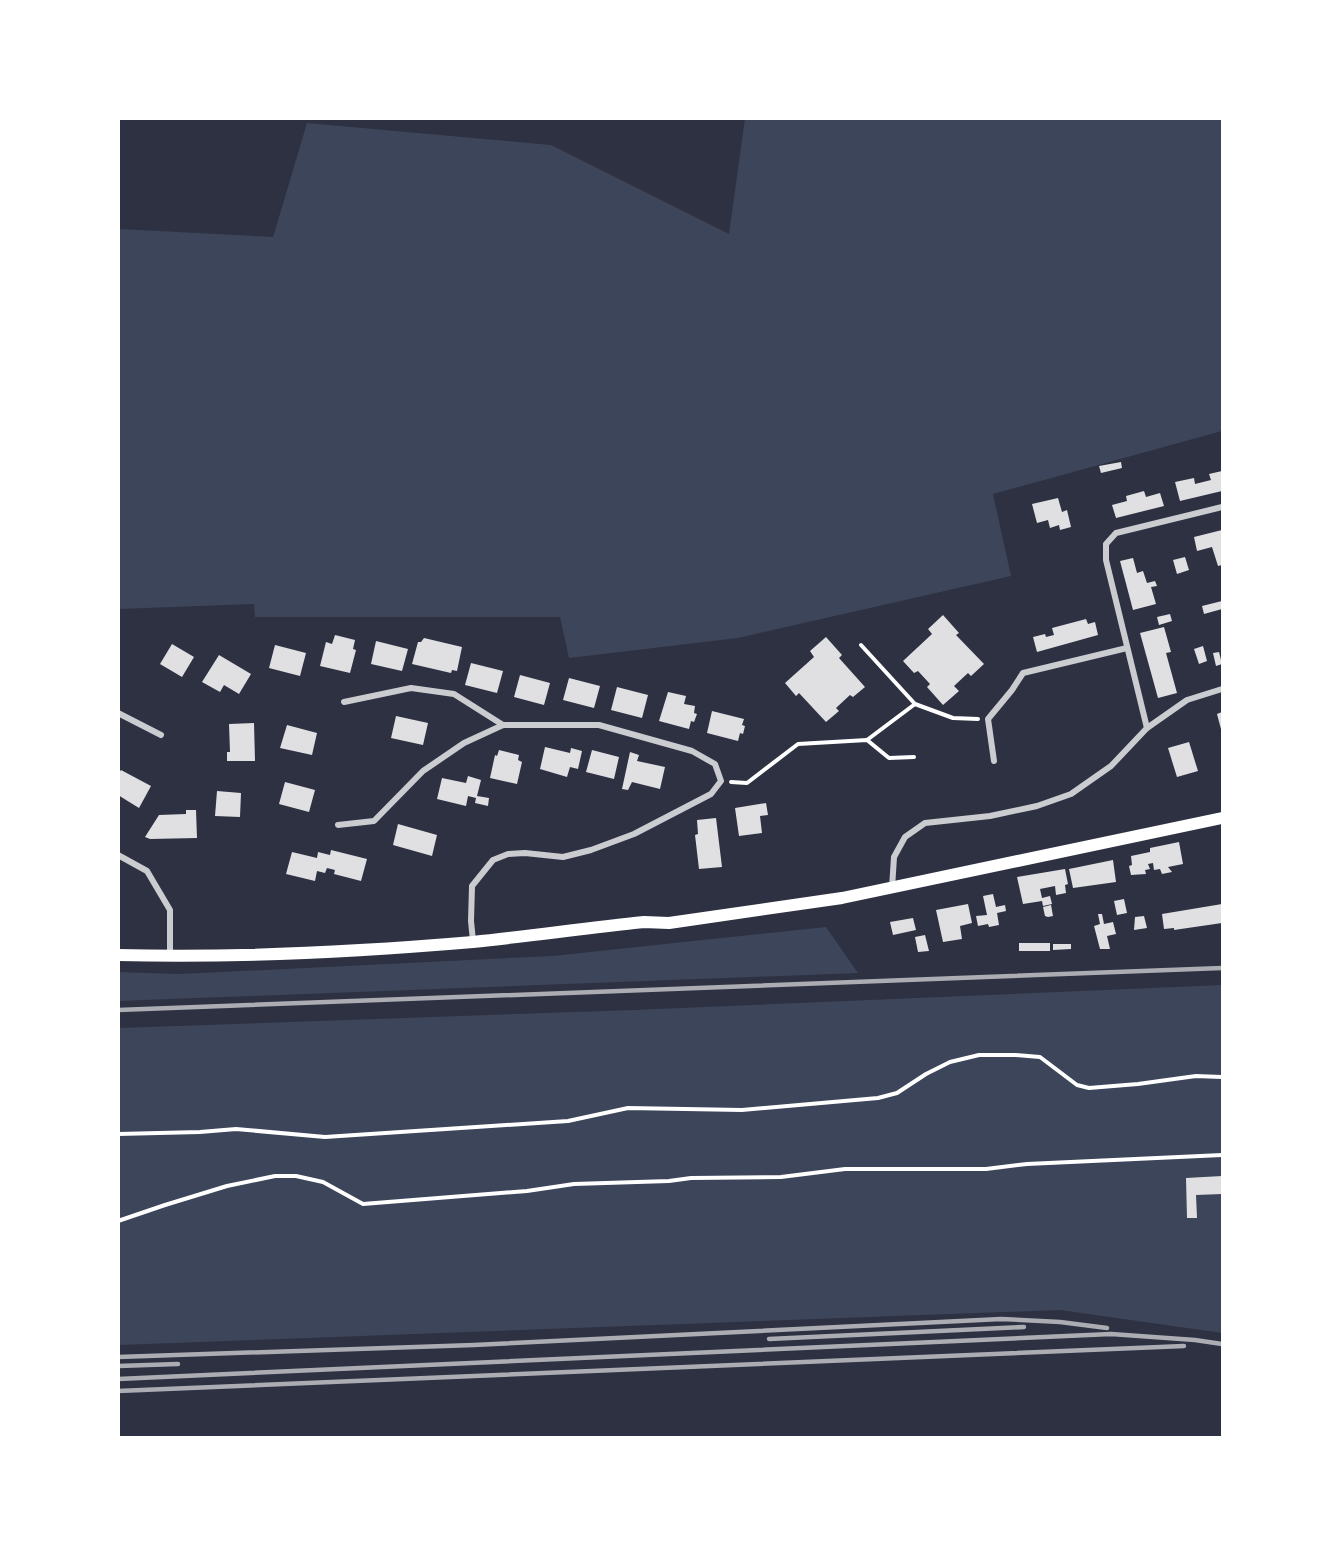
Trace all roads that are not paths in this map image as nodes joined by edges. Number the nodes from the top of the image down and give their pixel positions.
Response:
1 (1222, 507) edge
2 (1127, 648) junction
3 (1222, 689) edge
4 (344, 702) dead end
5 (118, 713) edge
6 (503, 725) junction
7 (1147, 728) junction
8 (161, 735) dead end
9 (994, 760) dead end
10 (1222, 818) edge
11 (338, 825) dead end
12 (118, 855) edge
13 (892, 888) junction
14 (473, 942) junction
15 (118, 955) edge
16 (171, 956) junction

1 - 2 street
2 - 7 street
2 - 9 street
3 - 7 street
4 - 6 street
5 - 8 street
6 - 11 street
6 - 14 street
7 - 13 street
10 - 13 main road
12 - 16 street
13 - 14 main road
14 - 16 main road
15 - 16 main road

